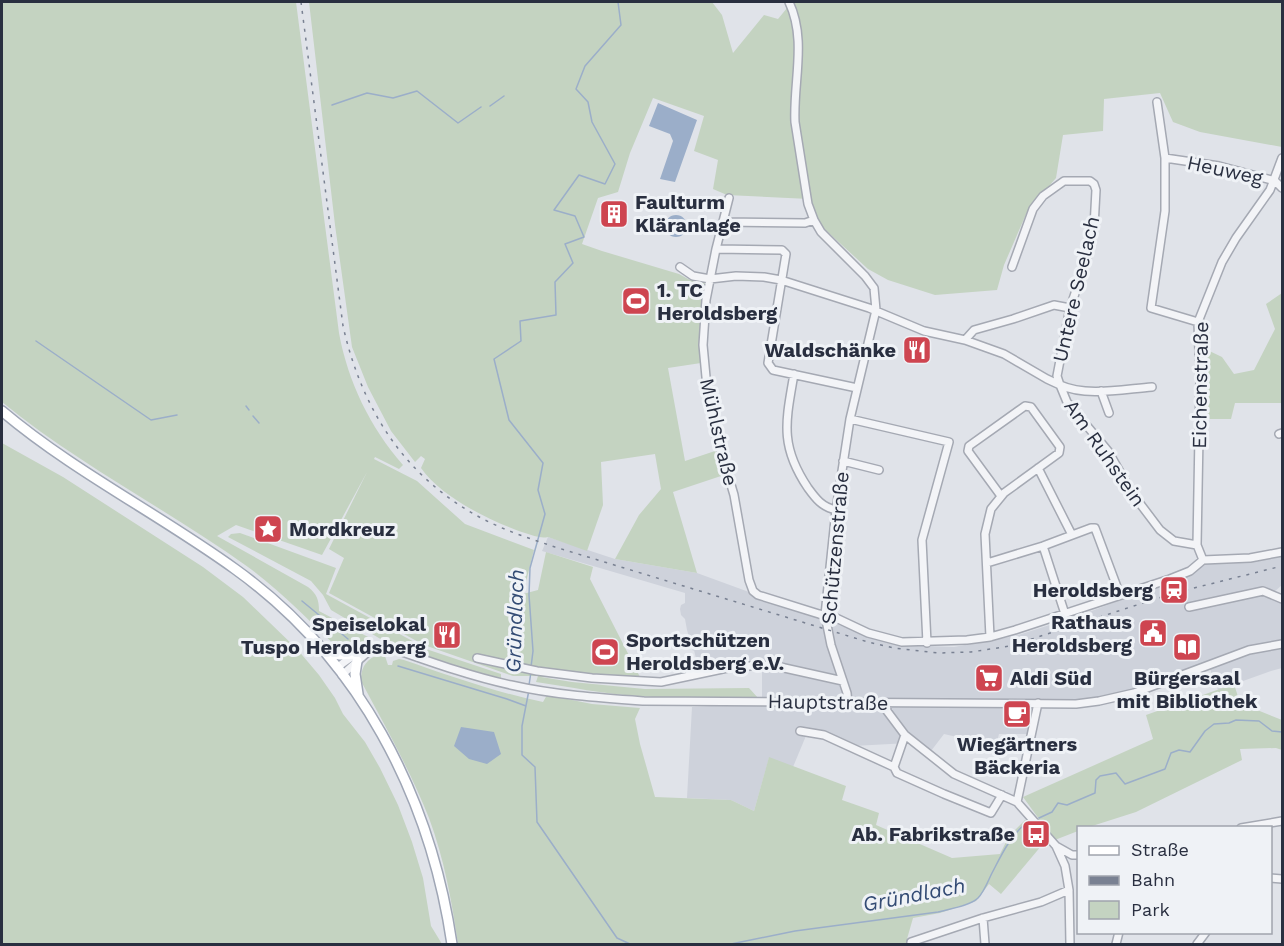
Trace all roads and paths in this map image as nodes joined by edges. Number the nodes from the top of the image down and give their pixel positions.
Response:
1 (789, 2) edge
2 (1157, 102) dead end
3 (1165, 158) junction
4 (1282, 158) edge
5 (1275, 181) junction
6 (1282, 188) edge
7 (729, 198) dead end
8 (814, 220) junction
9 (723, 222) junction
10 (716, 249) junction
11 (680, 267) dead end
12 (1012, 267) dead end
13 (710, 279) junction
14 (781, 280) junction
15 (1070, 308) junction
16 (876, 310) junction
17 (1198, 322) junction
18 (965, 340) junction
19 (794, 374) junction
20 (1060, 385) junction
21 (1152, 387) dead end
22 (857, 388) junction
23 (1101, 391) junction
24 (2, 411) edge
25 (1109, 413) dead end
26 (850, 419) junction
27 (843, 461) junction
28 (1038, 468) junction
29 (879, 470) dead end
30 (1001, 496) junction
31 (836, 510) junction
32 (1072, 535) junction
33 (1197, 545) junction
34 (1043, 546) junction
35 (1282, 552) edge
36 (1203, 560) junction
37 (987, 563) junction
38 (1120, 595) junction
39 (1282, 598) edge
40 (1189, 607) dead end
41 (1065, 614) junction
42 (825, 615) junction
43 (990, 637) junction
44 (927, 642) junction
45 (1282, 644) edge
46 (325, 652) junction
47 (356, 658) junction
48 (477, 658) dead end
49 (340, 671) junction
50 (843, 681) junction
51 (361, 700) junction
52 (848, 703) junction
53 (886, 703) junction
54 (1038, 703) junction
55 (800, 731) dead end
56 (905, 735) junction
57 (894, 767) junction
58 (1002, 795) junction
59 (1017, 802) junction
60 (1282, 821) edge
61 (1253, 826) edge
62 (1056, 846) junction
63 (1075, 855) edge
64 (1065, 866) junction
65 (1069, 890) junction
66 (983, 918) junction
67 (452, 945) edge
68 (911, 945) edge
69 (985, 945) edge
70 (1070, 945) edge

1 - 8 street, Schützenstraße
2 - 3 street
3 - 5 street, Heuweg
3 - 17 street
4 - 5 street, Eichenstraße
5 - 6 street, Heuweg
5 - 17 street, Eichenstraße
7 - 9 street, Mühlstraße
8 - 9 street
8 - 16 street, Schützenstraße
9 - 10 street, Mühlstraße
10 - 13 street, Mühlstraße
10 - 14 street
11 - 13 street
12 - 15 street, Untere Seelach
13 - 14 street, Am Ruhstein
13 - 42 street, Mühlstraße
14 - 16 street, Am Ruhstein
14 - 19 street
15 - 18 street
15 - 20 street, Untere Seelach
16 - 18 street, Am Ruhstein
16 - 22 street, Schützenstraße
17 - 33 street, Eichenstraße
18 - 20 street, Am Ruhstein
19 - 22 street
19 - 31 street
20 - 23 street
20 - 33 street, Am Ruhstein
21 - 23 street
22 - 26 street, Schützenstraße
23 - 25 street
24 - 46 main road
26 - 27 street, Schützenstraße
26 - 44 street
27 - 29 street, Schützenstraße
27 - 31 street, Schützenstraße
28 - 30 street
28 - 30 street
28 - 32 street
30 - 37 street
31 - 42 street, Schützenstraße
32 - 34 street
32 - 38 street
33 - 36 street, Eichenstraße
34 - 37 street
34 - 41 street
35 - 36 street
36 - 38 street, Mühlstraße
37 - 43 street
38 - 41 street, Mühlstraße
39 - 40 street
41 - 43 street, Mühlstraße
42 - 44 street, Mühlstraße
42 - 50 street, Schützenstraße
43 - 44 street, Mühlstraße
45 - 54 street, Hauptstraße
46 - 47 main road
46 - 49 main road
47 - 49 street, Hauptstraße
47 - 51 main road
47 - 52 street, Hauptstraße
48 - 50 street
49 - 51 main road
50 - 52 street, Schützenstraße
51 - 67 main road
52 - 53 street, Hauptstraße
53 - 54 street, Hauptstraße
53 - 56 street
54 - 59 street
55 - 57 street
56 - 57 street
56 - 58 street
57 - 58 street
58 - 59 street
59 - 62 street
60 - 61 street
62 - 63 street
62 - 64 street
63 - 64 street
64 - 65 street
65 - 66 street
65 - 70 street
66 - 68 street
66 - 69 street

